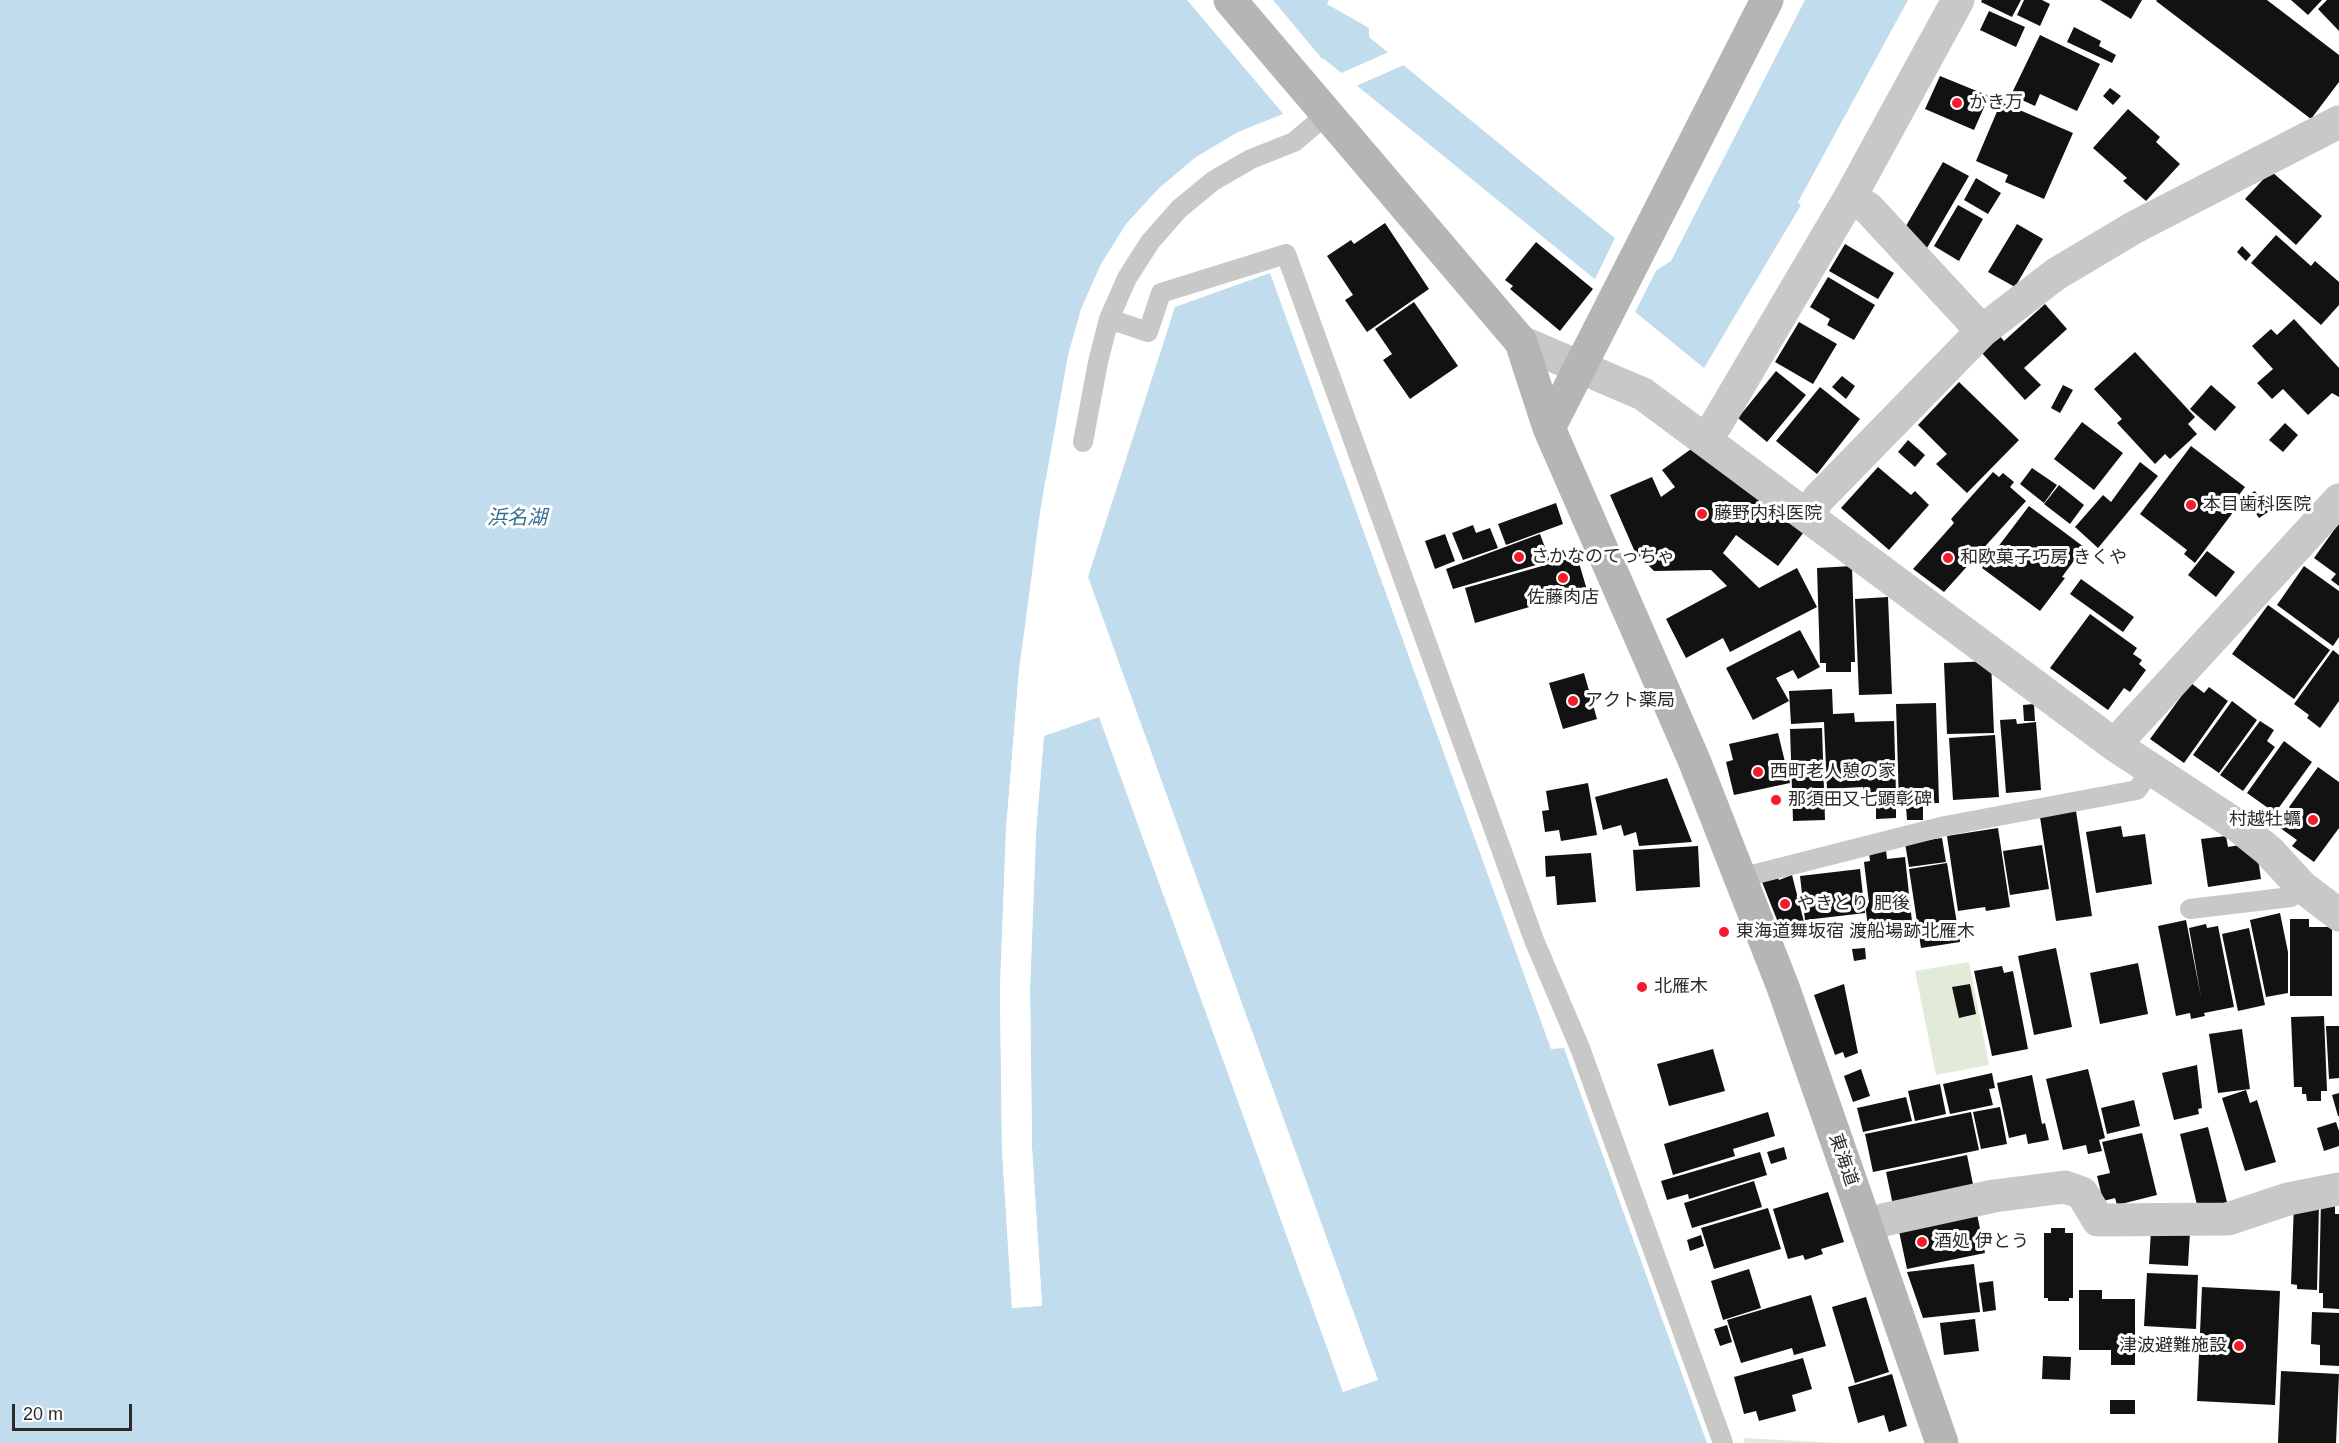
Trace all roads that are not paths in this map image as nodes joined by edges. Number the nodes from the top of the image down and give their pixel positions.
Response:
1 (1230, 0) edge
2 (1767, 0) edge
3 (1958, 0) edge
4 (1317, 104) junction
5 (2339, 122) edge
6 (1850, 197) junction
7 (1109, 319) junction
8 (1982, 330) junction
9 (1521, 342) junction
10 (1580, 367) junction
11 (1549, 428) junction
12 (1705, 440) junction
13 (1083, 442) dead end
14 (2339, 500) edge
15 (1807, 515) junction
16 (2116, 746) junction
17 (2151, 770) junction
18 (1740, 878) junction
19 (2301, 886) junction
20 (2190, 909) dead end
21 (2339, 915) edge
22 (2339, 1189) edge
23 (1866, 1226) junction
24 (1723, 1443) edge
25 (1942, 1443) edge

1 - 4 street
2 - 10 street
3 - 6 street
4 - 7 lane
4 - 9 street
5 - 8 street
6 - 8 street
6 - 12 street
7 - 13 lane
7 - 24 lane
8 - 15 street
9 - 10 street
9 - 11 street, 東海道
10 - 11 street
10 - 12 street
11 - 18 street, 東海道
12 - 15 street
14 - 16 street
15 - 16 street
16 - 17 street
17 - 18 lane
17 - 19 street
18 - 23 street, 東海道
19 - 20 lane
19 - 21 street
22 - 23 street
23 - 25 street, 東海道

